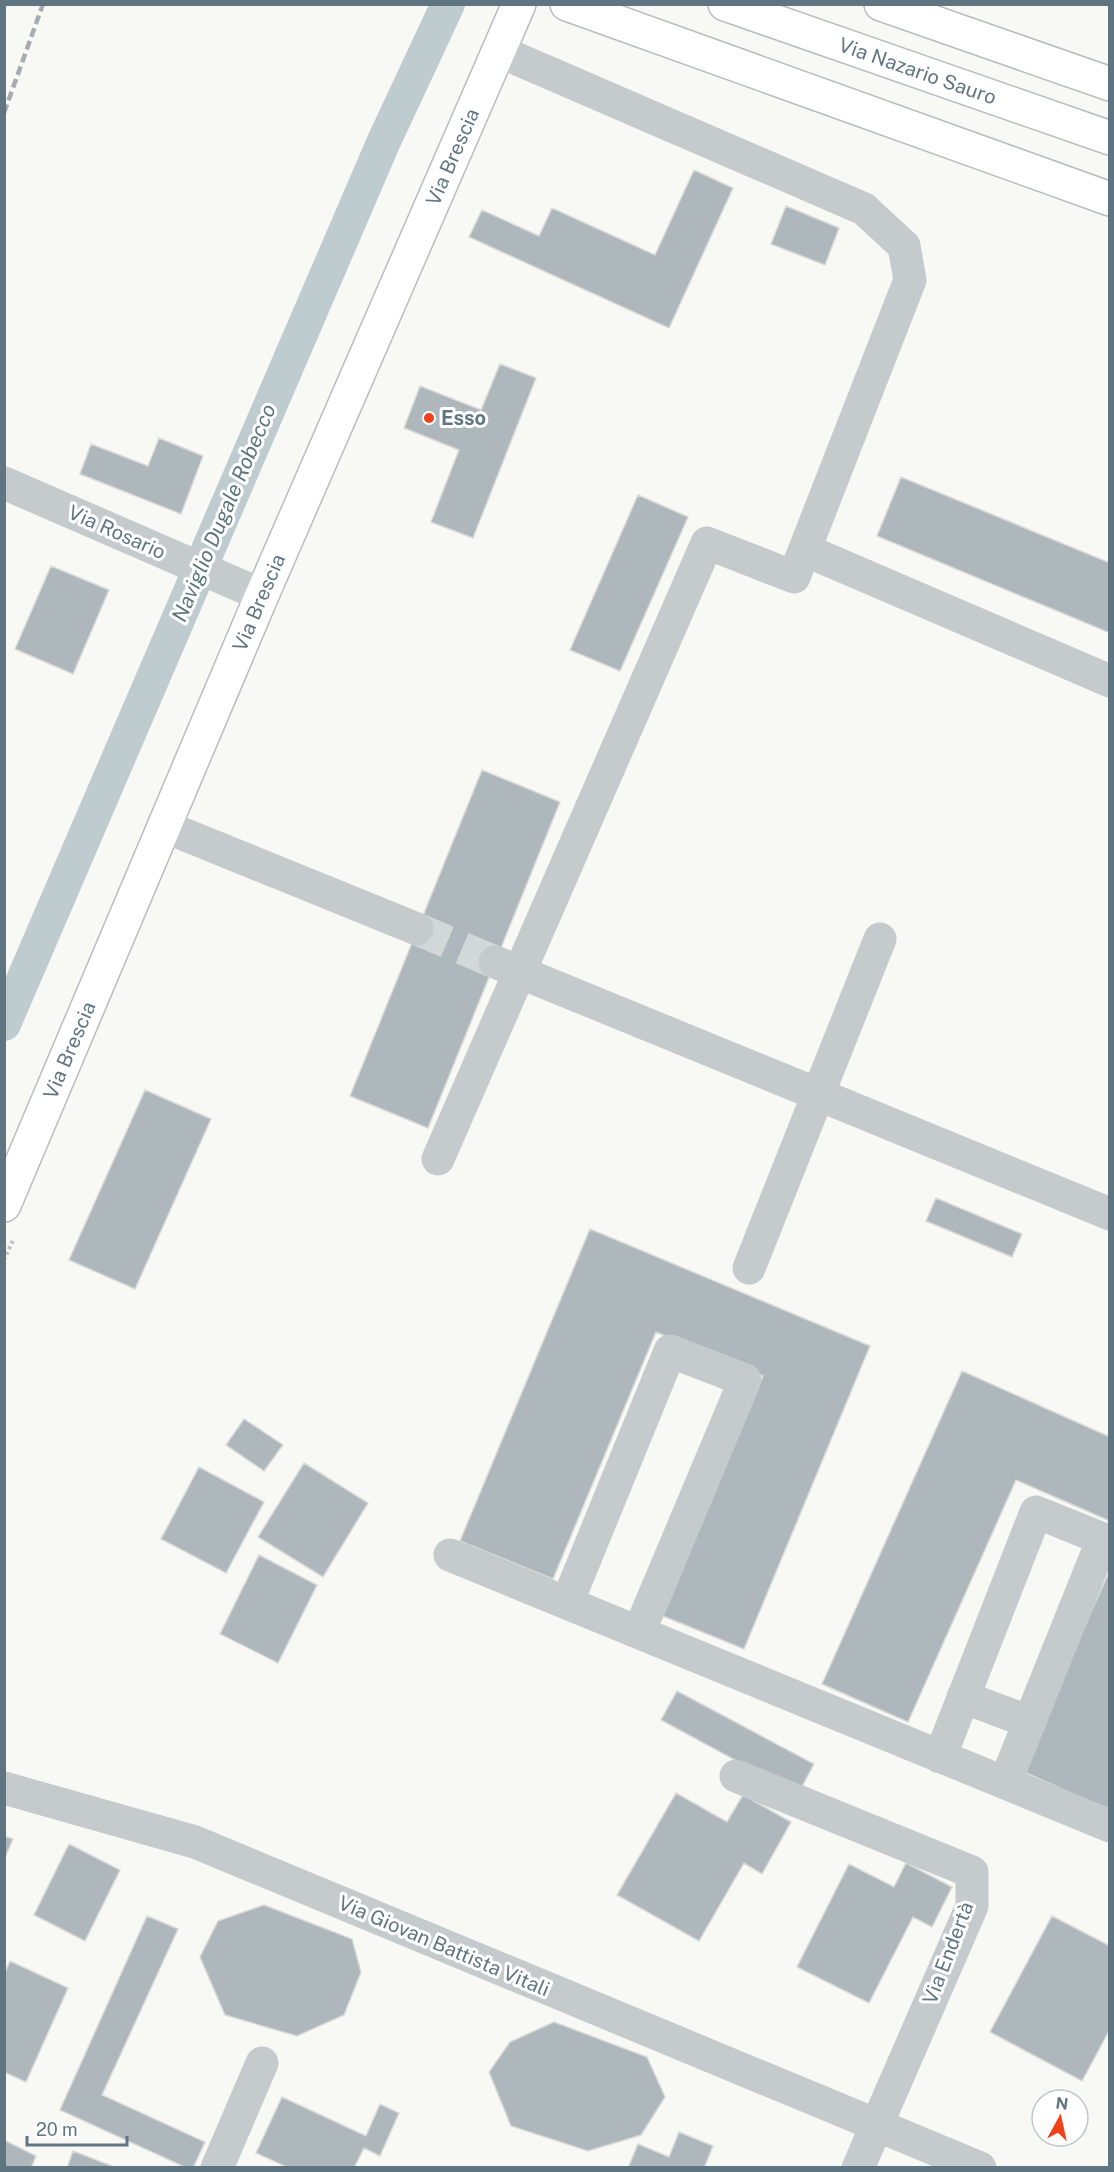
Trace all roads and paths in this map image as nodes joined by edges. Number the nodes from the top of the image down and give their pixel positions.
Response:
1 (519, 4) edge
2 (567, 4) edge
3 (725, 4) edge
4 (881, 4) edge
5 (499, 51) junction
6 (1110, 84) edge
7 (1110, 138) edge
8 (1110, 199) edge
9 (4, 483) edge
10 (805, 550) junction
11 (262, 595) junction
12 (1110, 681) edge
13 (166, 827) junction
14 (417, 929) tunnel mouth
15 (880, 939) dead end
16 (507, 966) junction
17 (818, 1094) junction
18 (438, 1159) dead end
19 (4, 1205) edge
20 (1110, 1214) edge
21 (749, 1268) dead end
22 (450, 1555) dead end
23 (567, 1603) junction
24 (639, 1632) junction
25 (963, 1696) junction
26 (1030, 1722) junction
27 (940, 1757) junction
28 (736, 1776) dead end
29 (1005, 1783) junction
30 (4, 1788) edge
31 (1110, 1826) edge
32 (262, 2063) dead end
33 (876, 2125) junction
34 (217, 2168) edge
35 (858, 2168) edge
36 (980, 2168) edge

1 - 5 main road, Via Brescia
2 - 8 main road
3 - 7 main road, Via Nazario Sauro
4 - 6 main road
5 - 10 street
5 - 11 main road, Via Brescia
9 - 11 street, Via Rosario
10 - 12 street
10 - 16 street
11 - 13 main road, Via Brescia
13 - 14 street
13 - 19 main road, Via Brescia
15 - 17 street
16 - 17 street
16 - 18 street
17 - 20 street
17 - 21 street
22 - 23 street
23 - 24 street
23 - 24 street
24 - 27 street
25 - 26 street
25 - 26 street
25 - 27 street
26 - 29 street
27 - 29 street
28 - 33 street, Via Endertà
29 - 31 street
30 - 33 street, Via Giovan Battista Vitali
32 - 34 street
33 - 35 street, Via Endertà
33 - 36 street, Via Giovan Battista Vitali

